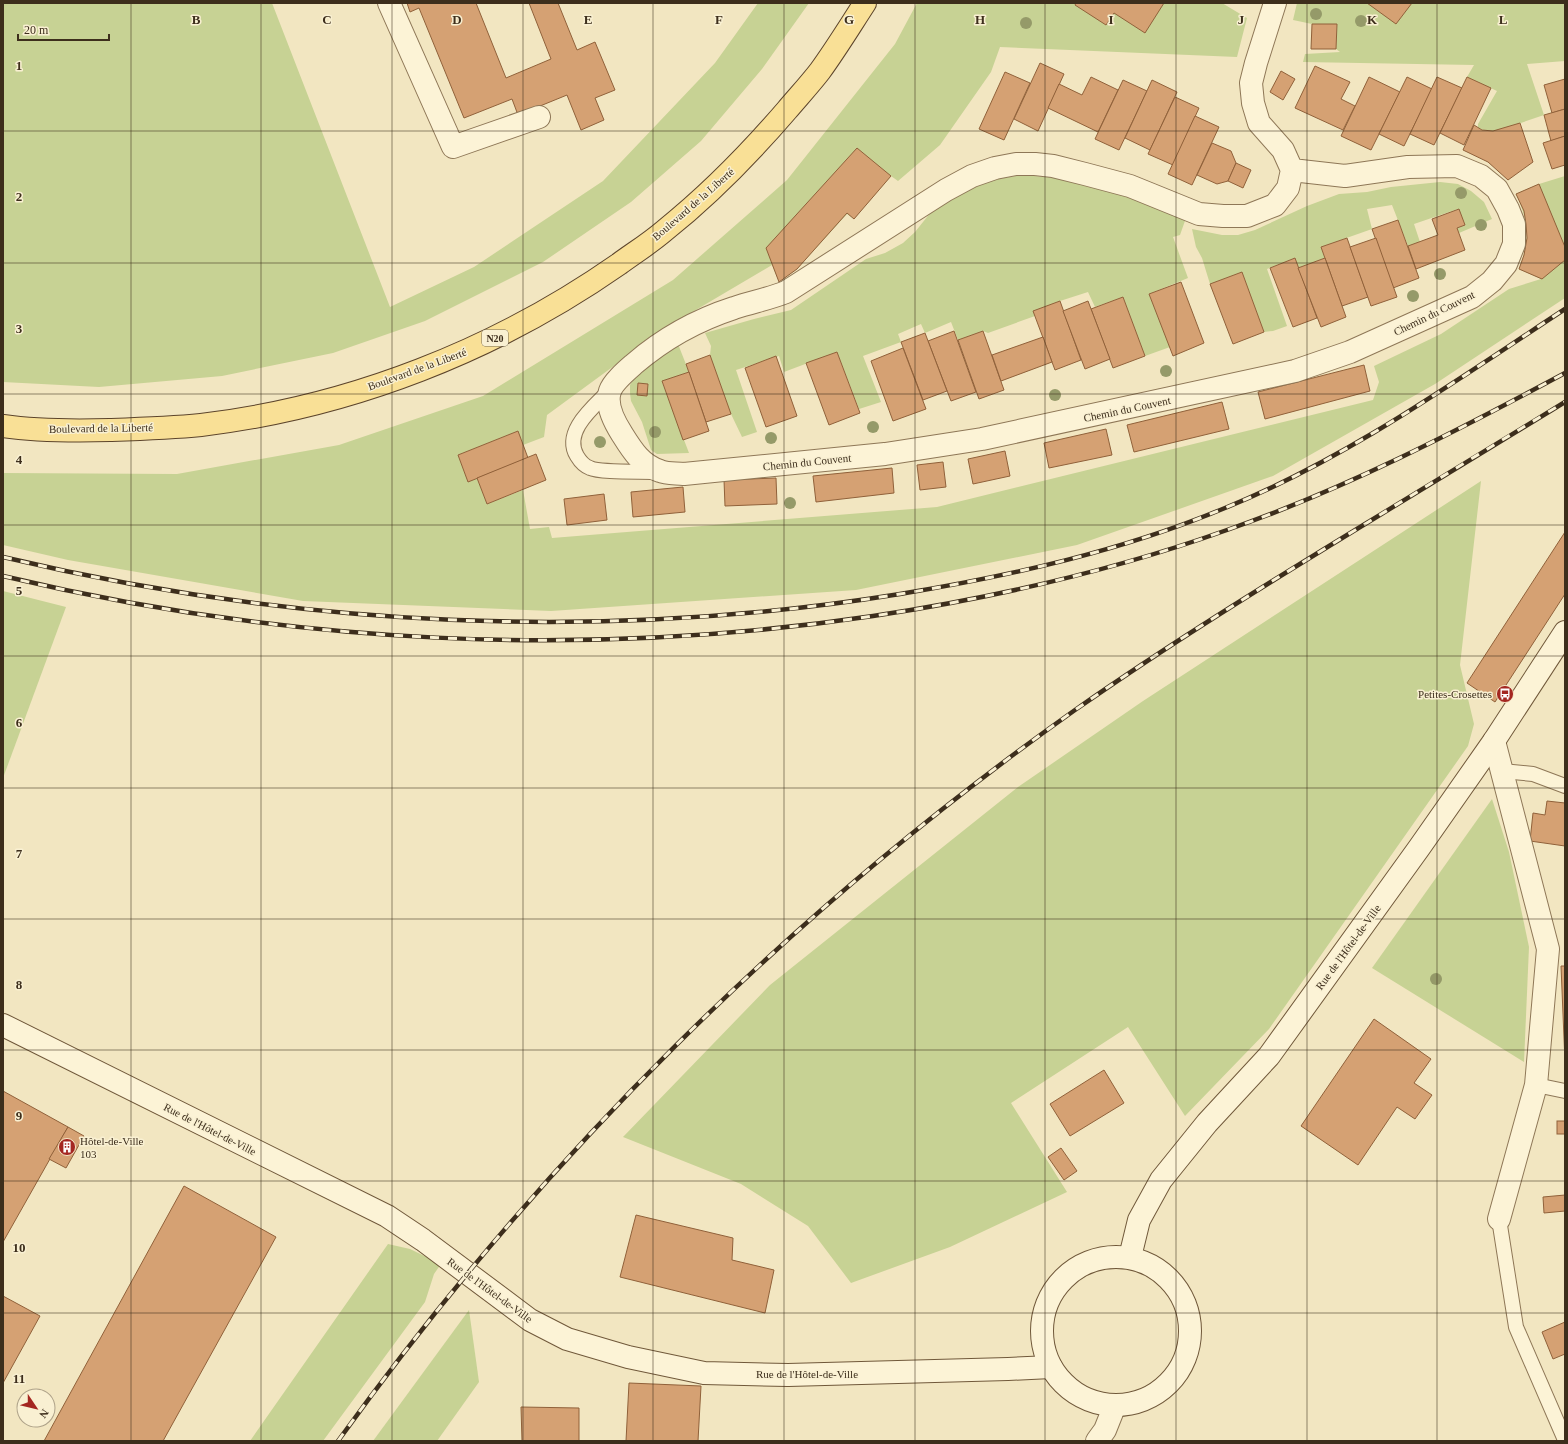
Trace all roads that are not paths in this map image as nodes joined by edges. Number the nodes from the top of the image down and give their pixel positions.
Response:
1 (389, 3) edge
2 (865, 3) edge
3 (1275, 3) edge
4 (539, 117) dead end
5 (1292, 170) junction
6 (610, 390) junction
7 (3, 426) edge
8 (660, 472) junction
9 (1565, 632) edge
10 (1494, 741) junction
11 (1502, 771) junction
12 (1565, 786) edge
13 (3, 1025) edge
14 (1536, 1085) junction
15 (1565, 1091) edge
16 (1499, 1219) joint
17 (1130, 1257) junction
18 (1051, 1366) junction
19 (1115, 1405) junction
20 (1565, 1440) edge
21 (1097, 1441) edge

1 - 4 street
2 - 7 main road, Boulevard de la Liberté / N20
3 - 5 street
5 - 6 street
5 - 8 street, Chemin du Couvent
6 - 8 street, Chemin du Couvent
6 - 8 lane
9 - 10 street, Rue de l'Hôtel-de-Ville
10 - 11 street
10 - 17 street, Rue de l'Hôtel-de-Ville
11 - 12 lane
11 - 14 street
13 - 18 street, Rue de l'Hôtel-de-Ville
14 - 15 lane
14 - 16 street
16 - 20 lane
17 - 18 street
17 - 19 street
18 - 19 street
19 - 21 street

